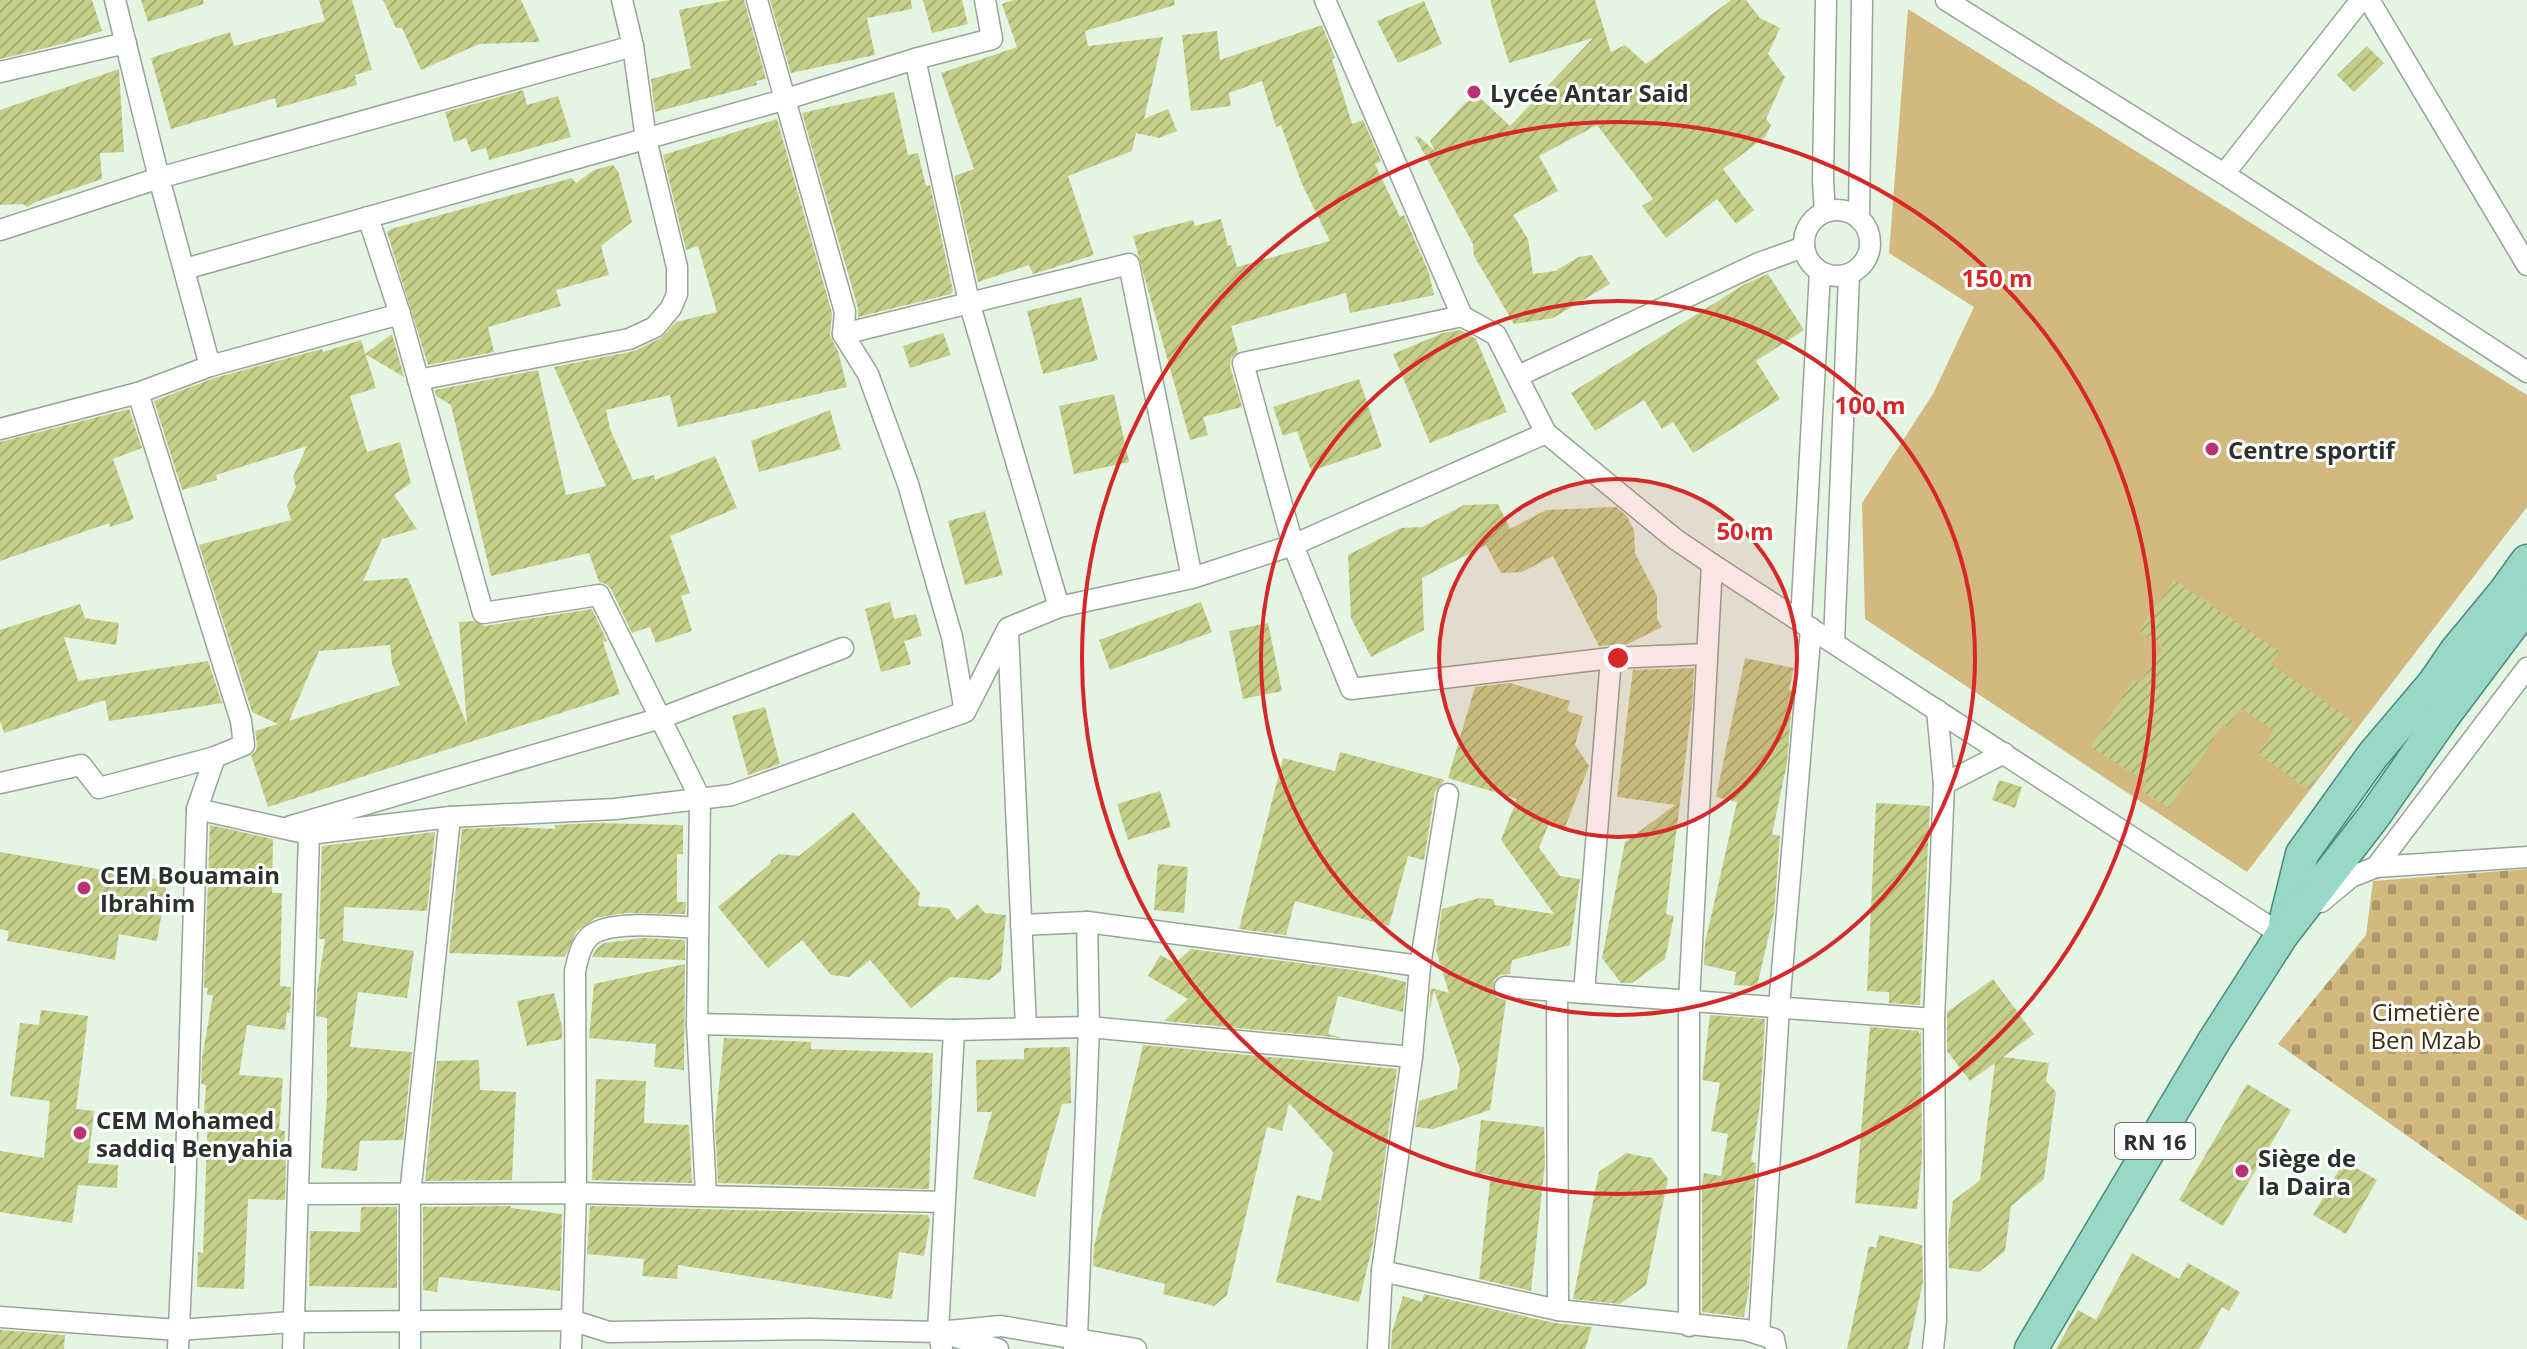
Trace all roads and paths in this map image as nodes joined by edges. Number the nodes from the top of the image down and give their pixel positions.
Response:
1 (115, 0) edge
2 (622, 0) edge
3 (757, 0) edge
4 (985, 0) edge
5 (1325, 0) edge
6 (1826, 0) edge
7 (1862, 0) edge
8 (1946, 0) edge
9 (2361, 0) edge
10 (2369, 0) edge
11 (126, 43) junction
12 (633, 46) junction
13 (915, 59) junction
14 (0, 72) edge
15 (783, 100) junction
16 (646, 139) junction
17 (2224, 174) junction
18 (159, 178) junction
19 (1825, 212) junction
20 (368, 217) junction
21 (1859, 217) junction
22 (0, 230) edge
23 (1804, 247) junction
24 (2527, 265) edge
25 (185, 269) junction
26 (1820, 272) junction
27 (1849, 275) junction
28 (969, 302) junction
29 (400, 314) junction
30 (1462, 316) junction
31 (843, 334) junction
32 (210, 366) junction
33 (2527, 372) edge
34 (1518, 376) junction
35 (418, 380) junction
36 (138, 393) junction
37 (0, 429) edge
38 (1546, 433) junction
39 (1293, 545) junction
40 (2527, 561) edge
41 (1712, 564) junction
42 (1192, 578) junction
43 (2527, 605) edge
44 (1059, 607) junction
45 (1806, 625) junction
46 (1008, 628) junction
47 (1834, 642) junction
48 (843, 648) dead end
49 (1707, 654) junction
50 (1611, 658) junction
51 (2527, 668) edge
52 (1937, 710) junction
53 (965, 712) junction
54 (661, 718) junction
55 (2004, 753) junction
56 (215, 757) junction
57 (0, 783) edge
58 (1944, 784) junction
59 (1448, 794) dead end
60 (700, 798) junction
61 (197, 809) junction
62 (450, 817) junction
63 (284, 828) junction
64 (309, 834) junction
65 (2527, 857) edge
66 (2376, 867) junction
67 (1087, 922) junction
68 (1021, 925) junction
69 (698, 928) junction
70 (2282, 935) junction
71 (1420, 966) junction
72 (1505, 987) dead end
73 (1557, 991) junction
74 (1584, 993) junction
75 (1689, 1001) junction
76 (1779, 1007) junction
77 (1934, 1019) junction
78 (697, 1024) junction
79 (1026, 1027) junction
80 (1089, 1027) junction
81 (954, 1030) junction
82 (1412, 1057) junction
83 (576, 1193) junction
84 (298, 1194) junction
85 (706, 1194) junction
86 (410, 1195) junction
87 (944, 1202) junction
88 (1382, 1271) junction
89 (1558, 1310) junction
90 (0, 1317) edge
91 (571, 1320) junction
92 (292, 1322) junction
93 (411, 1322) junction
94 (1689, 1326) junction
95 (1759, 1334) junction
96 (178, 1339) edge
97 (809, 1339) edge
98 (685, 1340) edge
99 (940, 1340) edge
100 (1076, 1343) edge
101 (293, 1349) edge
102 (410, 1349) edge
103 (571, 1349) edge
104 (998, 1349) edge
105 (1136, 1349) edge
106 (1378, 1349) edge
107 (1776, 1349) edge
108 (1933, 1349) edge
109 (2031, 1349) edge

1 - 11 street
2 - 12 street
3 - 15 street
4 - 13 street
5 - 30 street
6 - 19 street
7 - 21 street
8 - 17 street
9 - 17 street
10 - 24 street
11 - 14 street
11 - 18 street
12 - 16 street
12 - 18 street
13 - 15 street
13 - 28 street
15 - 16 street
15 - 31 street
16 - 20 street
16 - 35 street
17 - 33 street
18 - 22 street
18 - 25 street
19 - 21 street
19 - 23 street
20 - 25 street
20 - 29 street
21 - 27 street
23 - 26 street
23 - 34 street
25 - 32 street
26 - 27 street
26 - 45 street
27 - 47 street
28 - 31 street
28 - 42 street
28 - 44 street
29 - 32 street
29 - 35 street
30 - 34 street
30 - 39 street
31 - 53 street
32 - 36 street
34 - 38 street
35 - 54 street
36 - 37 street
36 - 56 street
38 - 39 street
38 - 41 street
39 - 42 street
39 - 50 street
40 - 70 main road, RN 16
41 - 45 street
41 - 49 street
42 - 44 street
43 - 70 main road, RN 16
44 - 46 street
45 - 47 street
45 - 76 street
46 - 53 street
46 - 68 street
47 - 52 street
48 - 54 street
49 - 50 street
49 - 75 street
50 - 74 street
51 - 66 street
52 - 55 street
52 - 58 street
53 - 60 street
54 - 60 street
54 - 63 street
55 - 58 street
55 - 70 street
56 - 57 street
56 - 61 street
58 - 77 street
59 - 71 street
60 - 62 street
60 - 69 street
61 - 63 street
61 - 96 street
62 - 64 street
62 - 86 street
63 - 64 street
64 - 84 street
65 - 66 street
66 - 70 street
67 - 68 street
67 - 71 street
67 - 80 street
68 - 79 street
69 - 78 street
69 - 83 street
70 - 109 main road, RN 16
71 - 82 street
72 - 73 street
73 - 74 street
73 - 89 street
74 - 75 street
75 - 76 street
75 - 94 street
76 - 77 street
76 - 95 street
77 - 108 street
78 - 81 street
78 - 85 street
79 - 80 street
79 - 81 street
80 - 82 street
80 - 100 street
81 - 87 street
82 - 88 street
83 - 85 street
83 - 86 street
83 - 91 street
84 - 86 street
84 - 92 street
85 - 87 street
86 - 93 street
87 - 99 street
88 - 89 street
88 - 106 street
89 - 94 street
90 - 96 street
91 - 93 street
91 - 98 street
91 - 103 street
92 - 93 street
92 - 96 street
92 - 101 street
93 - 102 street
94 - 95 street
95 - 107 street
97 - 98 street
97 - 99 street
99 - 100 street
99 - 104 street
100 - 105 street

